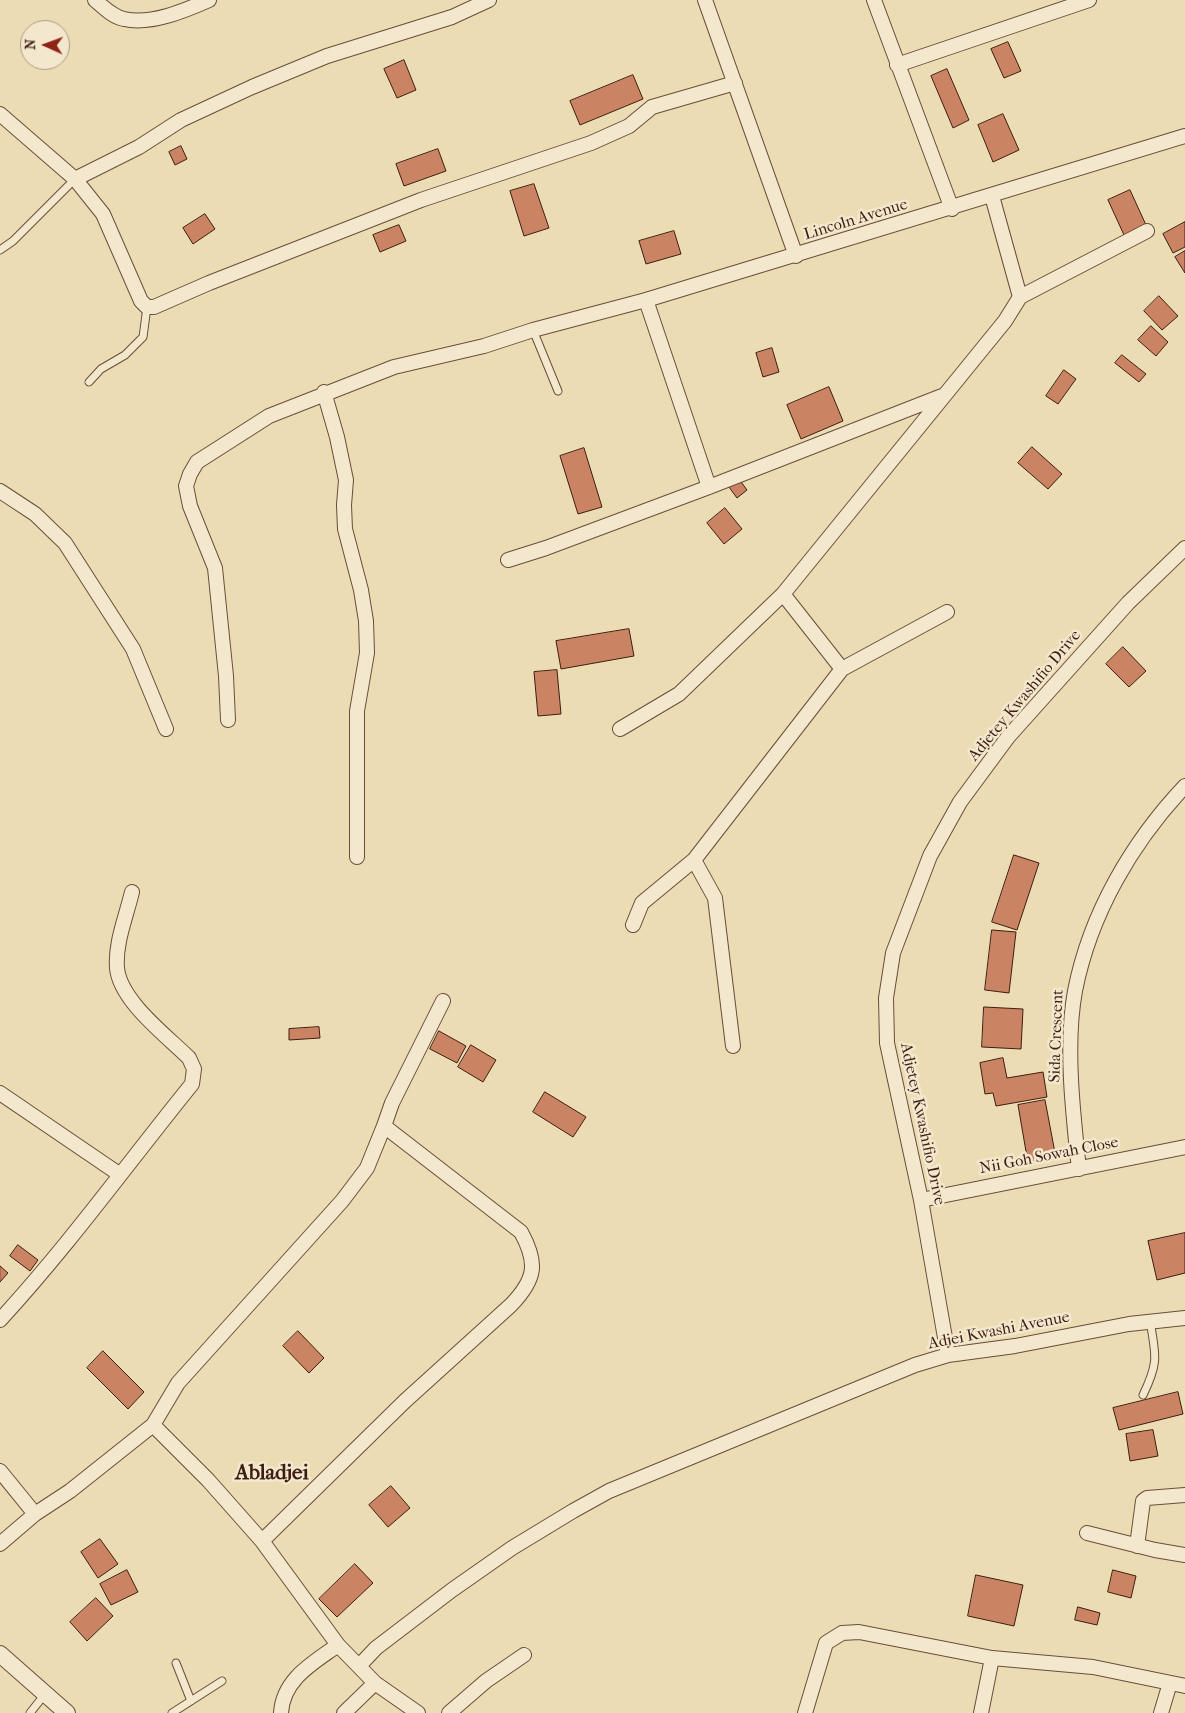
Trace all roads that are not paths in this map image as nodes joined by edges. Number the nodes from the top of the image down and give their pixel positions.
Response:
1 (95, 0) edge
2 (209, 0) edge
3 (489, 0) edge
4 (705, 0) edge
5 (874, 0) edge
6 (1088, 0) edge
7 (897, 65) junction
8 (735, 83) junction
9 (0, 114) edge
10 (1185, 136) edge
11 (75, 179) junction
12 (992, 196) junction
13 (952, 209) junction
14 (1147, 231) dead end
15 (0, 250) edge
16 (796, 256) junction
17 (1020, 297) junction
18 (646, 300) junction
19 (147, 307) junction
20 (533, 330) junction
21 (90, 382) dead end
22 (558, 391) dead end
23 (324, 392) junction
24 (945, 394) junction
25 (709, 487) junction
26 (0, 491) edge
27 (1185, 548) edge
28 (508, 560) dead end
29 (782, 594) junction
30 (947, 612) dead end
31 (842, 669) junction
32 (228, 720) dead end
33 (166, 729) dead end
34 (620, 729) dead end
35 (1185, 786) edge
36 (357, 857) dead end
37 (694, 860) junction
38 (132, 892) dead end
39 (633, 925) dead end
40 (443, 1001) dead end
41 (734, 1046) dead end
42 (0, 1093) edge
43 (384, 1126) junction
44 (1185, 1147) edge
45 (1079, 1169) junction
46 (119, 1174) junction
47 (920, 1200) junction
48 (1185, 1318) edge
49 (0, 1320) edge
50 (1150, 1322) junction
51 (948, 1355) junction
52 (1143, 1395) dead end
53 (153, 1425) junction
54 (0, 1471) edge
55 (1185, 1495) edge
56 (35, 1514) junction
57 (1087, 1533) dead end
58 (262, 1541) junction
59 (0, 1544) edge
60 (1137, 1546) junction
61 (1185, 1555) edge
62 (338, 1645) junction
63 (0, 1654) edge
64 (524, 1655) dead end
65 (992, 1658) junction
66 (176, 1663) dead end
67 (359, 1666) junction
68 (222, 1681) dead end
69 (375, 1683) junction
70 (1170, 1683) junction
71 (1185, 1686) edge
72 (45, 1694) junction
73 (191, 1700) junction
74 (30, 1713) edge
75 (66, 1713) edge
76 (172, 1713) edge
77 (281, 1713) edge
78 (344, 1713) edge
79 (418, 1713) edge
80 (449, 1713) edge
81 (805, 1713) edge
82 (981, 1713) edge
83 (1161, 1713) edge

1 - 2 street
3 - 11 street
4 - 8 street, Lincoln Avenue
5 - 7 street
6 - 7 street
7 - 13 street
8 - 16 street, Lincoln Avenue
8 - 19 street
9 - 11 street
10 - 12 street, Lincoln Avenue
11 - 15 lane
11 - 19 street
12 - 13 street, Lincoln Avenue
12 - 17 street
13 - 16 street, Lincoln Avenue
14 - 17 street
16 - 18 street
17 - 24 street
18 - 20 street
18 - 25 street
19 - 21 lane
20 - 22 lane
20 - 23 street
23 - 32 street
23 - 36 street
24 - 25 street
24 - 29 street
25 - 28 street
26 - 33 street
27 - 47 street, Adjetey Kwashifio Drive
29 - 31 street
29 - 34 street
30 - 31 street
31 - 37 street
35 - 45 street, Sida Crescent
37 - 39 street
37 - 41 street
38 - 46 street
40 - 43 street
42 - 46 street
43 - 53 street
43 - 58 street
44 - 45 street, Nii Goh Sowah Close
45 - 47 street, Nii Goh Sowah Close
46 - 49 street
47 - 51 street, Adjetey Kwashifio Drive
48 - 50 street, Adjei Kwashi Avenue
50 - 51 street, Adjei Kwashi Avenue
50 - 52 lane
51 - 67 street, Adjei Kwashi Avenue
53 - 56 street
53 - 58 street
54 - 56 street
55 - 60 street
56 - 59 street
57 - 60 street
58 - 62 street
60 - 61 street
62 - 67 street
62 - 77 street
63 - 72 street
64 - 80 street
65 - 70 street
65 - 81 street
65 - 82 street
66 - 73 lane
67 - 69 street
68 - 73 lane
69 - 78 street
69 - 79 street
70 - 71 street
70 - 83 street
72 - 74 lane
72 - 75 street
73 - 76 lane

